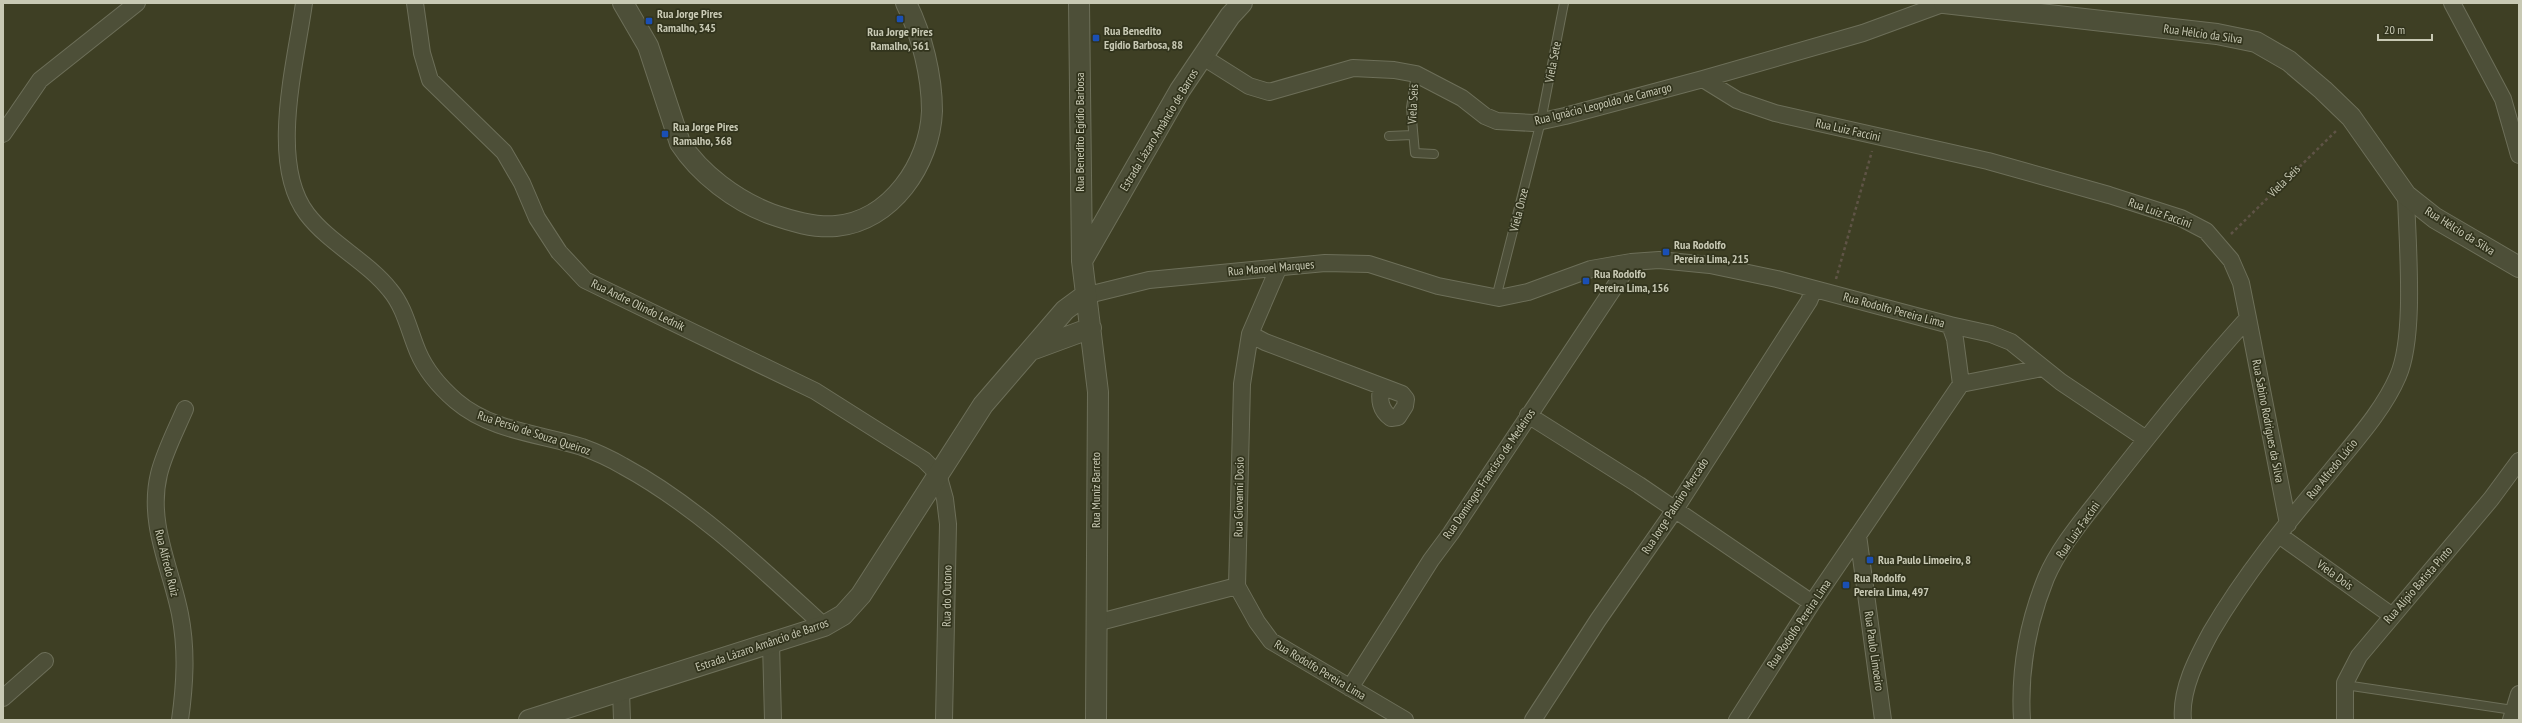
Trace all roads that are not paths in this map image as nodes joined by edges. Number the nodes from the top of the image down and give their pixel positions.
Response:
1 (137, 3) edge
2 (304, 3) edge
3 (416, 3) edge
4 (623, 3) edge
5 (906, 3) edge
6 (1079, 3) edge
7 (1564, 3) edge
8 (1944, 3) edge
9 (2452, 3) edge
10 (1234, 7) edge
11 (1203, 57) junction
12 (1416, 74) junction
13 (1703, 79) junction
14 (1541, 121) junction
15 (3, 134) edge
16 (1412, 135) junction
17 (1389, 136) dead end
18 (1434, 154) dead end
19 (2519, 154) edge
20 (2406, 195) junction
21 (1082, 261) junction
22 (1631, 262) junction
23 (2519, 267) edge
24 (1278, 269) junction
25 (1814, 289) junction
26 (1455, 290) joint
27 (1084, 296) junction
28 (1496, 298) junction
29 (2248, 318) junction
30 (1950, 325) junction
31 (1091, 328) junction
32 (1250, 334) junction
33 (1032, 350) junction
34 (2042, 368) junction
35 (1961, 384) junction
36 (1381, 387) dead end
37 (185, 409) dead end
38 (1528, 415) junction
39 (2146, 439) junction
40 (2519, 461) edge
41 (938, 474) junction
42 (1674, 511) junction
43 (2283, 529) junction
44 (1858, 535) junction
45 (1237, 586) junction
46 (1812, 603) junction
47 (2391, 615) junction
48 (1096, 623) junction
49 (824, 626) junction
50 (771, 643) junction
51 (45, 661) dead end
52 (2344, 685) junction
53 (1350, 688) junction
54 (621, 691) junction
55 (2519, 694) edge
56 (3, 698) edge
57 (2512, 715) edge
58 (180, 720) edge
59 (529, 720) edge
60 (622, 720) edge
61 (772, 720) edge
62 (944, 720) edge
63 (1096, 720) edge
64 (1405, 720) edge
65 (1533, 720) edge
66 (1737, 720) edge
67 (1884, 720) edge
68 (2022, 720) edge
69 (2183, 720) edge
70 (2345, 720) edge

1 - 15 street
2 - 49 street, Rua Persio de Souza Queiroz
3 - 41 street, Rua Andre Olindo Lednik
4 - 5 street
6 - 21 street, Rua Benedito Egídio Barbosa
7 - 14 lane, Viela Sete
8 - 13 street, Rua Ignácio Leopoldo de Camargo
8 - 20 street, Rua Hélcio da Silva
9 - 19 street
10 - 11 street, Estrada Lázaro Amâncio de Barros
11 - 12 street, Rua Ignácio Leopoldo de Camargo
11 - 21 street, Estrada Lázaro Amâncio de Barros
12 - 14 street, Rua Ignácio Leopoldo de Camargo
12 - 16 lane, Viela Seis
13 - 14 street, Rua Ignácio Leopoldo de Camargo
13 - 29 street, Rua Luiz Faccini
14 - 28 lane, Viela Onze
16 - 17 lane, Viela Seis
16 - 18 lane, Viela Seis
20 - 23 street, Rua Hélcio da Silva
20 - 43 street, Rua Alfredo Lúcio
21 - 27 street, Rua Muniz Barreto
22 - 25 street, Rua Rodolfo Pereira Lima
22 - 28 street, Rua Rodolfo Pereira Lima
22 - 38 street, Rua Domingos Francisco de Medeiros
24 - 26 street, Rua Manoel Marques
24 - 27 street, Rua Manoel Marques
24 - 32 street, Rua Giovanni Dosio
25 - 30 street, Rua Rodolfo Pereira Lima
25 - 42 street, Rua Jorge Palmiro Mercado
26 - 28 street, Rua Rodolfo Pereira Lima
27 - 31 street, Rua Muniz Barreto
27 - 33 street, Estrada Lázaro Amâncio de Barros
29 - 39 street, Rua Luiz Faccini
29 - 43 street, Rua Sabino Rodrigues da Silva
30 - 34 street
30 - 35 street, Rua Rodolfo Pereira Lima
31 - 33 street, Estrada Lázaro Amâncio de Barros
31 - 48 street, Rua Muniz Barreto
32 - 36 street
32 - 45 street, Rua Giovanni Dosio
33 - 41 street, Estrada Lázaro Amâncio de Barros
34 - 35 street
34 - 39 street
35 - 44 street, Rua Rodolfo Pereira Lima
37 - 58 street, Rua Alfredo Ruiz
38 - 42 street
38 - 53 street, Rua Domingos Francisco de Medeiros
39 - 68 street, Rua Luiz Faccini
40 - 47 street, Rua Alípio Batista Pinto
41 - 49 street, Estrada Lázaro Amâncio de Barros
41 - 62 street, Rua do Outono
42 - 46 street
42 - 65 street, Rua Jorge Palmiro Mercado
43 - 47 street, Viela Dois
43 - 69 street, Rua Alfredo Lúcio
44 - 46 street, Rua Rodolfo Pereira Lima
44 - 67 street, Rua Paulo Limoeiro
45 - 48 street
45 - 53 street, Rua Rodolfo Pereira Lima
46 - 66 street, Rua Rodolfo Pereira Lima
47 - 52 street, Rua Alípio Batista Pinto
48 - 63 street, Rua Muniz Barreto
49 - 50 street, Estrada Lázaro Amâncio de Barros
50 - 54 street, Estrada Lázaro Amâncio de Barros
50 - 61 street
51 - 56 street
52 - 57 lane
52 - 70 street, Rua Alípio Batista Pinto
53 - 64 street, Rua Rodolfo Pereira Lima
54 - 59 street, Estrada Lázaro Amâncio de Barros
54 - 60 street
55 - 57 street

